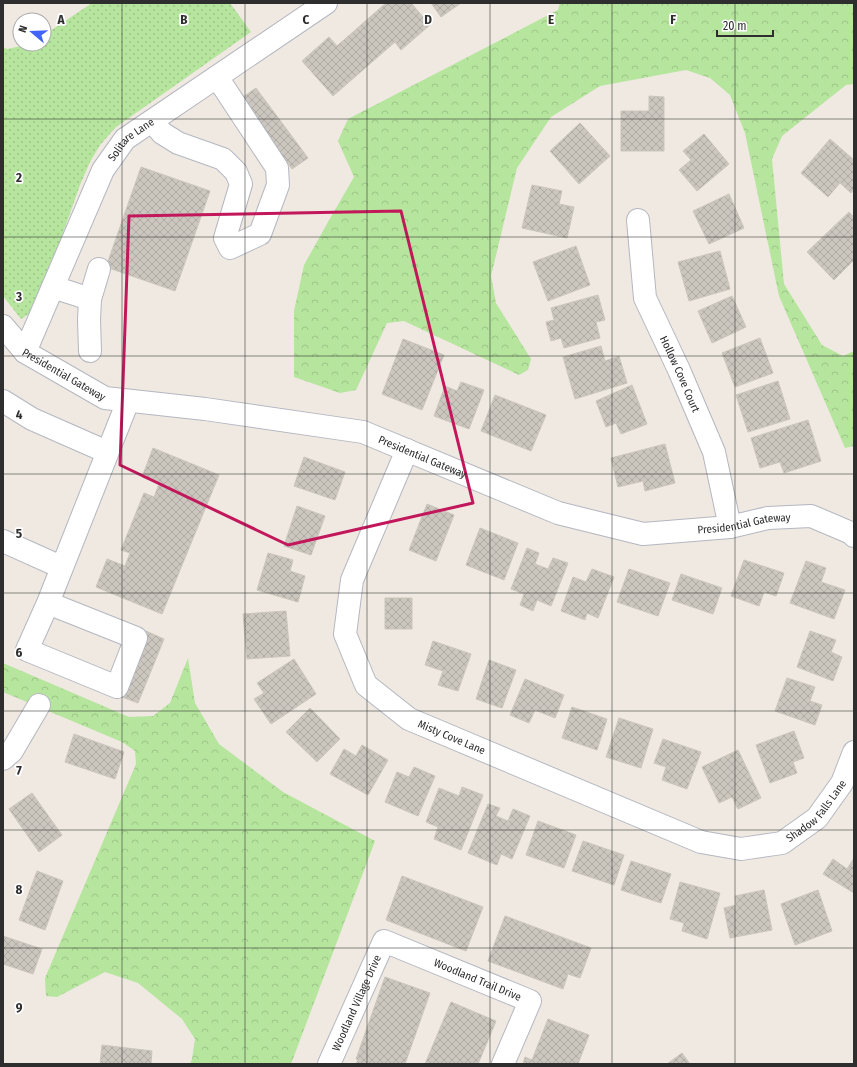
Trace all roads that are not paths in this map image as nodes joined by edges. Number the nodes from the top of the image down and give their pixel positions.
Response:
1 (326, 3) edge
2 (217, 77) junction
3 (152, 121) junction
4 (638, 220) dead end
5 (99, 269) dead end
6 (53, 287) junction
7 (90, 299) junction
8 (3, 326) edge
9 (90, 351) dead end
10 (25, 352) junction
11 (3, 401) edge
12 (128, 401) junction
13 (407, 450) junction
14 (107, 452) junction
15 (730, 526) junction
16 (854, 536) edge
17 (3, 541) edge
18 (62, 567) junction
19 (48, 602) junction
20 (39, 705) dead end
21 (854, 752) edge
22 (3, 759) edge
23 (782, 843) joint
24 (384, 941) joint
25 (329, 1064) edge
26 (502, 1064) edge

1 - 2 street, Solitare Lane
2 - 3 street, Solitare Lane
2 - 3 street
3 - 6 street, Solitare Lane
4 - 15 street, Hollow Cove Court
5 - 7 street
6 - 7 street
6 - 10 street, Solitare Lane
7 - 9 street
8 - 10 street, Presidential Gateway
10 - 12 street, Presidential Gateway
11 - 14 street
12 - 13 street, Presidential Gateway
12 - 14 street
13 - 15 street, Presidential Gateway
13 - 23 street, Misty Cove Lane
14 - 18 street
15 - 16 street, Presidential Gateway
17 - 18 street
18 - 19 street
19 - 19 street
20 - 22 street
21 - 23 street, Shadow Falls Lane
24 - 25 street, Woodland Village Drive
24 - 26 street, Woodland Trail Drive

